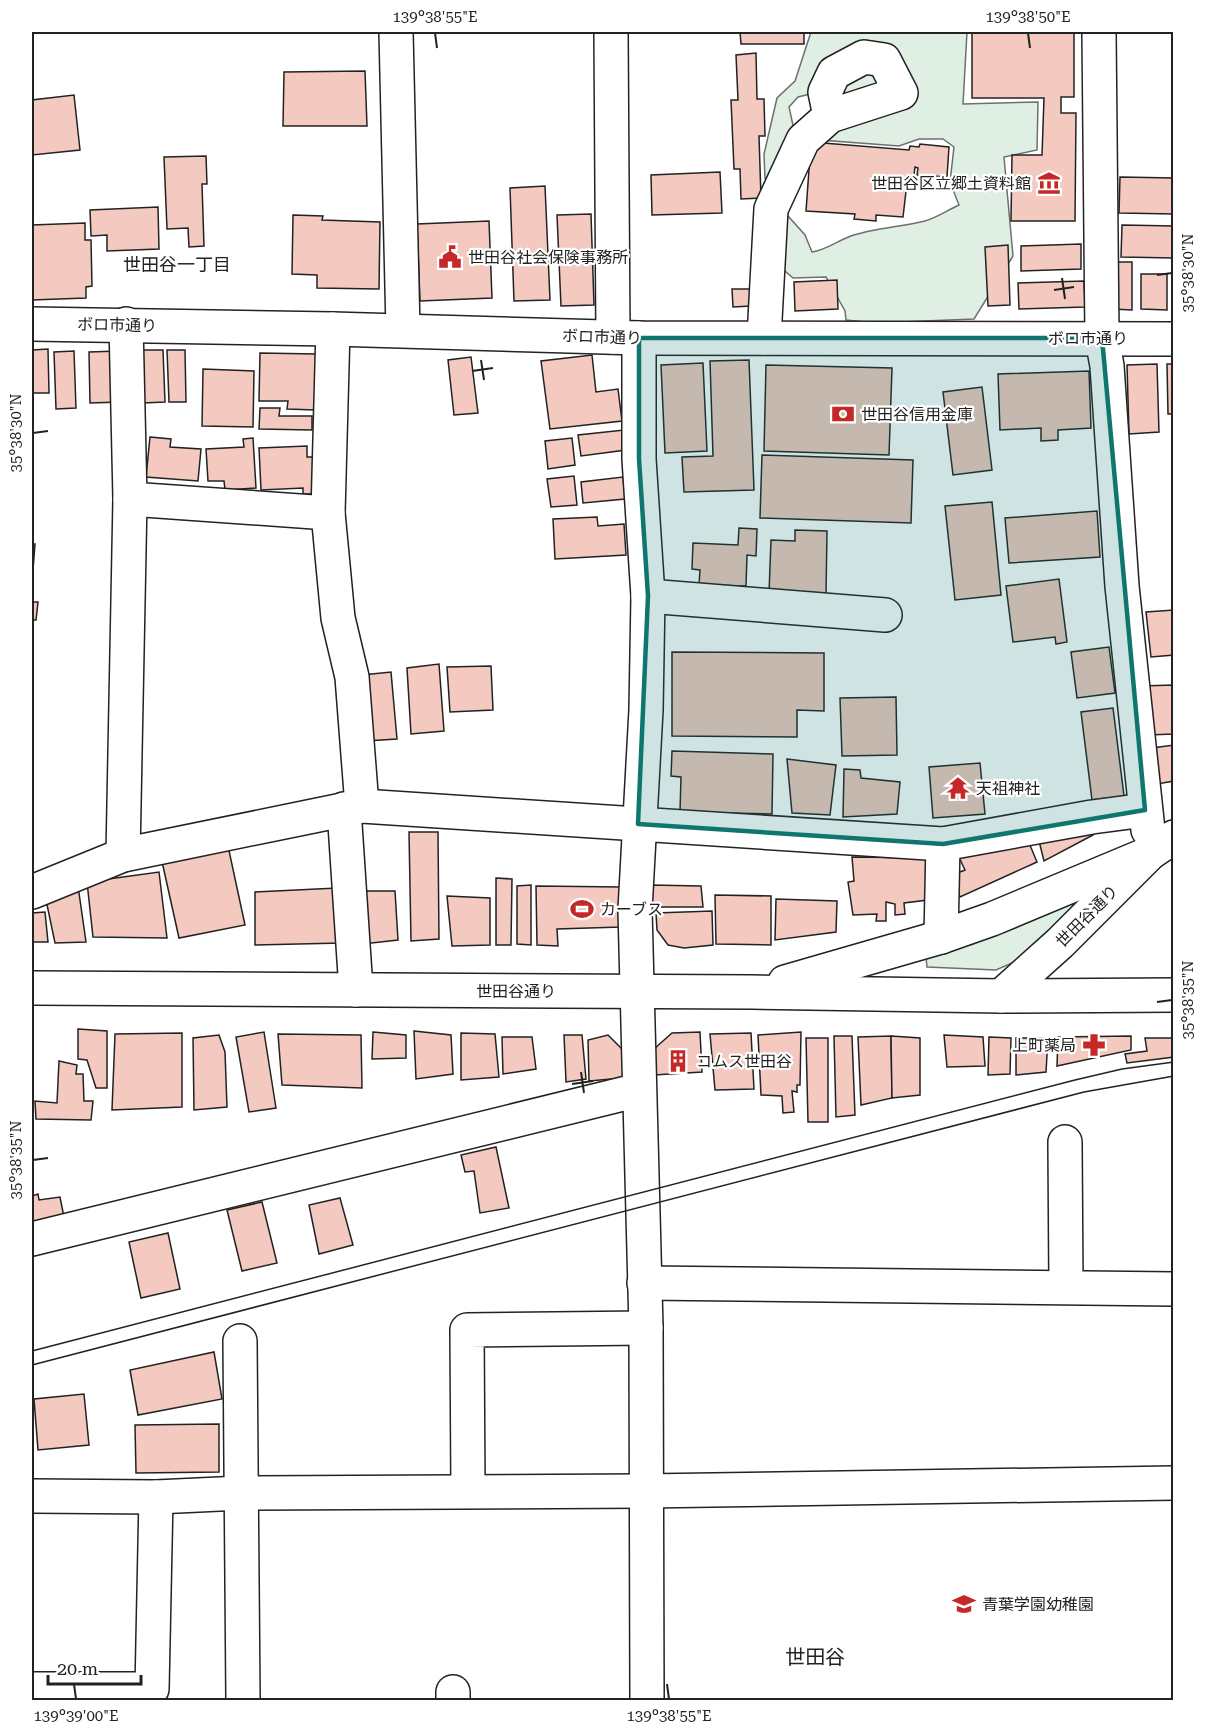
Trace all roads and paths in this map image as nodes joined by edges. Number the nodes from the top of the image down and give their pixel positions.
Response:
1 (396, 32) edge
2 (611, 32) edge
3 (1099, 32) edge
4 (830, 116) dead end
5 (32, 324) edge
6 (126, 324) junction
7 (333, 329) junction
8 (403, 330) junction
9 (626, 338) junction
10 (764, 338) junction
11 (1102, 338) junction
12 (1173, 339) edge
13 (130, 499) junction
14 (328, 513) junction
15 (648, 596) junction
16 (885, 615) dead end
17 (353, 807) junction
18 (1145, 810) junction
19 (638, 824) junction
20 (943, 844) junction
21 (1162, 845) edge
22 (123, 855) junction
23 (32, 891) edge
24 (941, 937) junction
25 (32, 988) edge
26 (356, 990) junction
27 (636, 992) junction
28 (751, 992) junction
29 (1173, 995) edge
30 (1001, 996) junction
31 (639, 1090) junction
32 (1065, 1142) dead end
33 (32, 1239) edge
34 (644, 1283) junction
35 (1066, 1287) junction
36 (1173, 1289) edge
37 (646, 1328) junction
38 (240, 1341) dead end
39 (1173, 1483) edge
40 (468, 1491) junction
41 (645, 1491) junction
42 (241, 1493) junction
43 (32, 1496) edge
44 (156, 1497) junction
45 (32, 1689) edge
46 (243, 1701) edge
47 (647, 1701) edge

1 - 8 street
2 - 9 street
3 - 11 street
4 - 10 street
5 - 6 street, ボロ市通り
6 - 7 street, ボロ市通り
6 - 13 street
7 - 8 street, ボロ市通り
7 - 14 street
8 - 9 street, ボロ市通り
9 - 10 street, ボロ市通り
9 - 15 street
10 - 11 street, ボロ市通り
11 - 12 street, ボロ市通り
11 - 18 street
13 - 14 street
13 - 22 street
14 - 17 street
15 - 16 street
15 - 19 street
17 - 19 street
17 - 22 street
17 - 26 street
18 - 20 street
18 - 21 street
19 - 20 street
19 - 27 street
20 - 24 street
21 - 24 street
21 - 30 street, 世田谷通り
22 - 23 street
24 - 28 street
25 - 26 street, 世田谷通り
26 - 27 street, 世田谷通り
27 - 28 street, 世田谷通り
27 - 31 street
28 - 30 street, 世田谷通り
29 - 30 street, 世田谷通り
31 - 33 street
31 - 34 street
32 - 35 street
34 - 35 street
34 - 37 street
35 - 36 street
37 - 40 street
37 - 41 street
38 - 42 street
39 - 41 street
40 - 41 street
40 - 42 street
41 - 47 street
42 - 44 street
42 - 46 street
43 - 44 street
44 - 45 street

